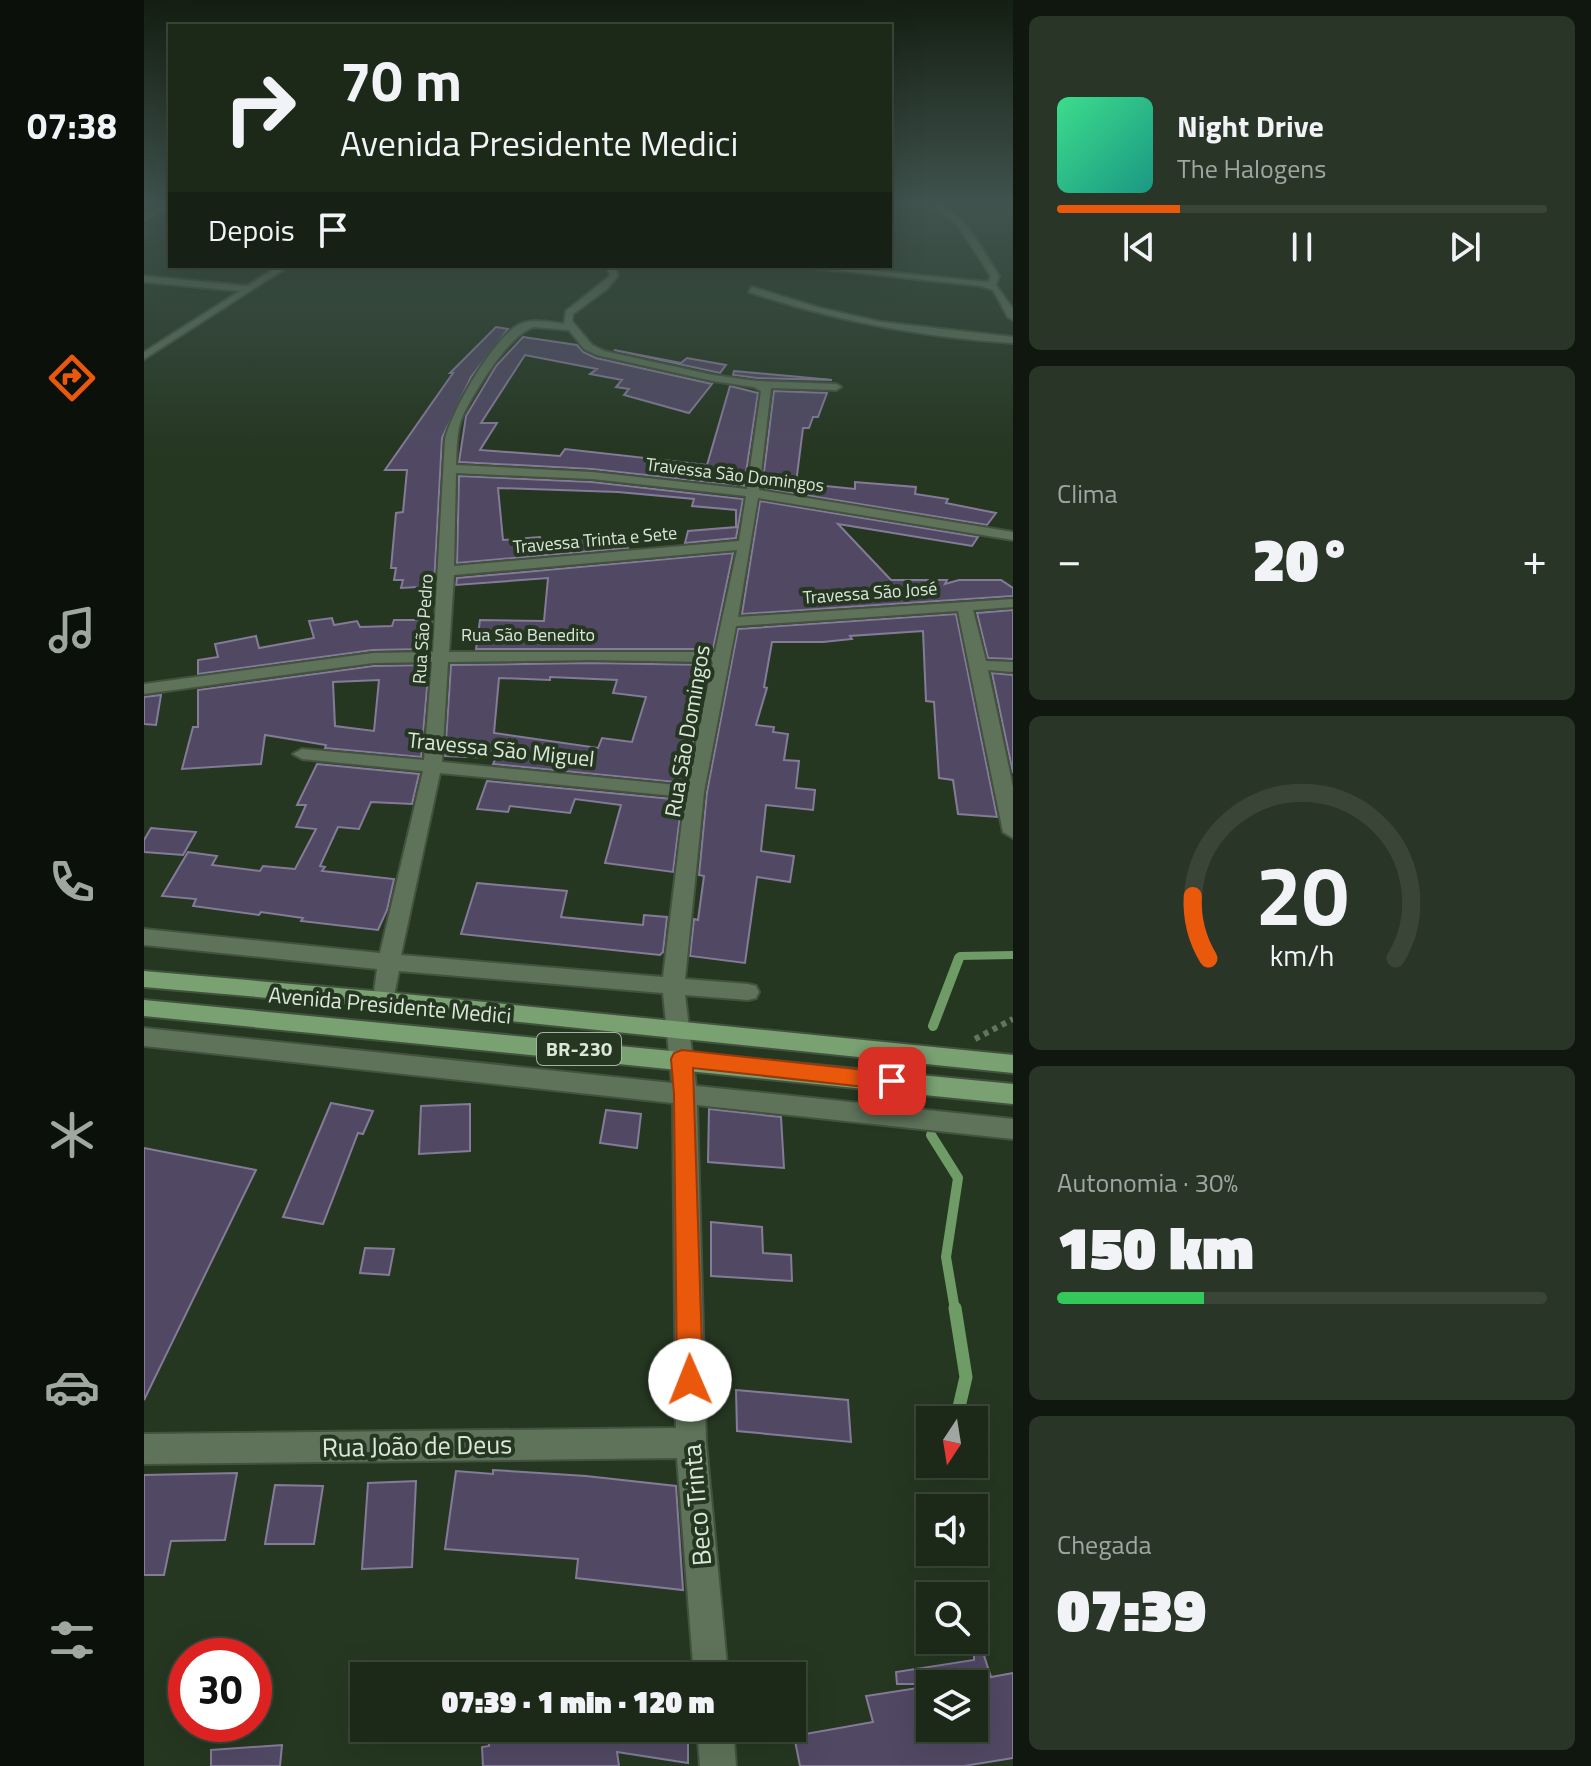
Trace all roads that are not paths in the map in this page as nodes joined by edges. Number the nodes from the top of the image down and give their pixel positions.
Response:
1 (232, 287) edge
2 (601, 287) edge
3 (985, 287) edge
4 (249, 289) joint
5 (996, 289) joint
6 (752, 290) dead end
7 (1013, 317) edge
8 (570, 327) junction
9 (1013, 340) edge
10 (144, 356) edge
11 (757, 384) junction
12 (836, 387) dead end
13 (450, 469) junction
14 (752, 494) junction
15 (1013, 536) edge
16 (745, 545) junction
17 (447, 571) junction
18 (1013, 603) edge
19 (964, 606) junction
20 (730, 622) junction
21 (440, 655) junction
22 (723, 657) junction
23 (979, 665) junction
24 (1013, 667) edge
25 (144, 689) edge
26 (302, 754) dead end
27 (433, 765) junction
28 (695, 792) junction
29 (1013, 832) edge
30 (144, 937) edge
31 (389, 962) junction
32 (144, 979) edge
33 (673, 987) junction
34 (748, 992) dead end
35 (384, 1000) junction
36 (144, 1008) edge
37 (679, 1030) junction
38 (144, 1037) edge
39 (682, 1059) junction
40 (1013, 1064) edge
41 (685, 1094) junction
42 (1013, 1094) edge
43 (1013, 1129) edge
44 (691, 1443) junction
45 (144, 1449) edge
46 (710, 1662) edge
47 (716, 1742) edge
48 (718, 1766) edge

1 - 4 street
2 - 8 street
3 - 5 street
4 - 10 street
5 - 7 street
6 - 9 street
8 - 11 street
8 - 13 street, Rua São Pedro
11 - 12 street
11 - 14 street, Rua São Domingos
13 - 14 street, Travessa São Domingos
13 - 17 street, Rua São Pedro
14 - 15 street, Travessa São Domingos
14 - 16 street, Rua São Domingos
16 - 17 street, Travessa Trinta e Sete
16 - 20 street, Rua São Domingos
17 - 21 street, Rua São Pedro
18 - 19 street, Travessa São José
19 - 20 street, Travessa São José
19 - 23 street
20 - 22 street, Rua São Domingos
21 - 22 street, Rua São Benedito
21 - 25 street, Rua São Benedito
21 - 27 street, Rua São Pedro
22 - 28 street, Rua São Domingos
23 - 24 street
23 - 29 street
26 - 27 street, Travessa São Miguel
27 - 28 street, Travessa São Miguel
27 - 31 street, Rua São Pedro
28 - 33 street, Rua São Domingos
30 - 31 street
31 - 33 street
31 - 35 street, Rua São Pedro
32 - 35 main road, Avenida Presidente Medici / BR-230
33 - 34 street
33 - 37 street, Rua São Domingos
35 - 37 main road, Avenida Presidente Medici / BR-230
36 - 39 main road, Avenida Presidente Medici / BR-230
37 - 39 street, Rua São Domingos
37 - 40 main road, Avenida Presidente Medici / BR-230
38 - 41 street
39 - 41 street, Rua São Domingos
39 - 42 main road, Avenida Presidente Medici / BR-230
41 - 43 street
41 - 44 street, Beco Trinta
44 - 45 street, Rua João de Deus
44 - 46 street, Beco Trinta
47 - 48 street

